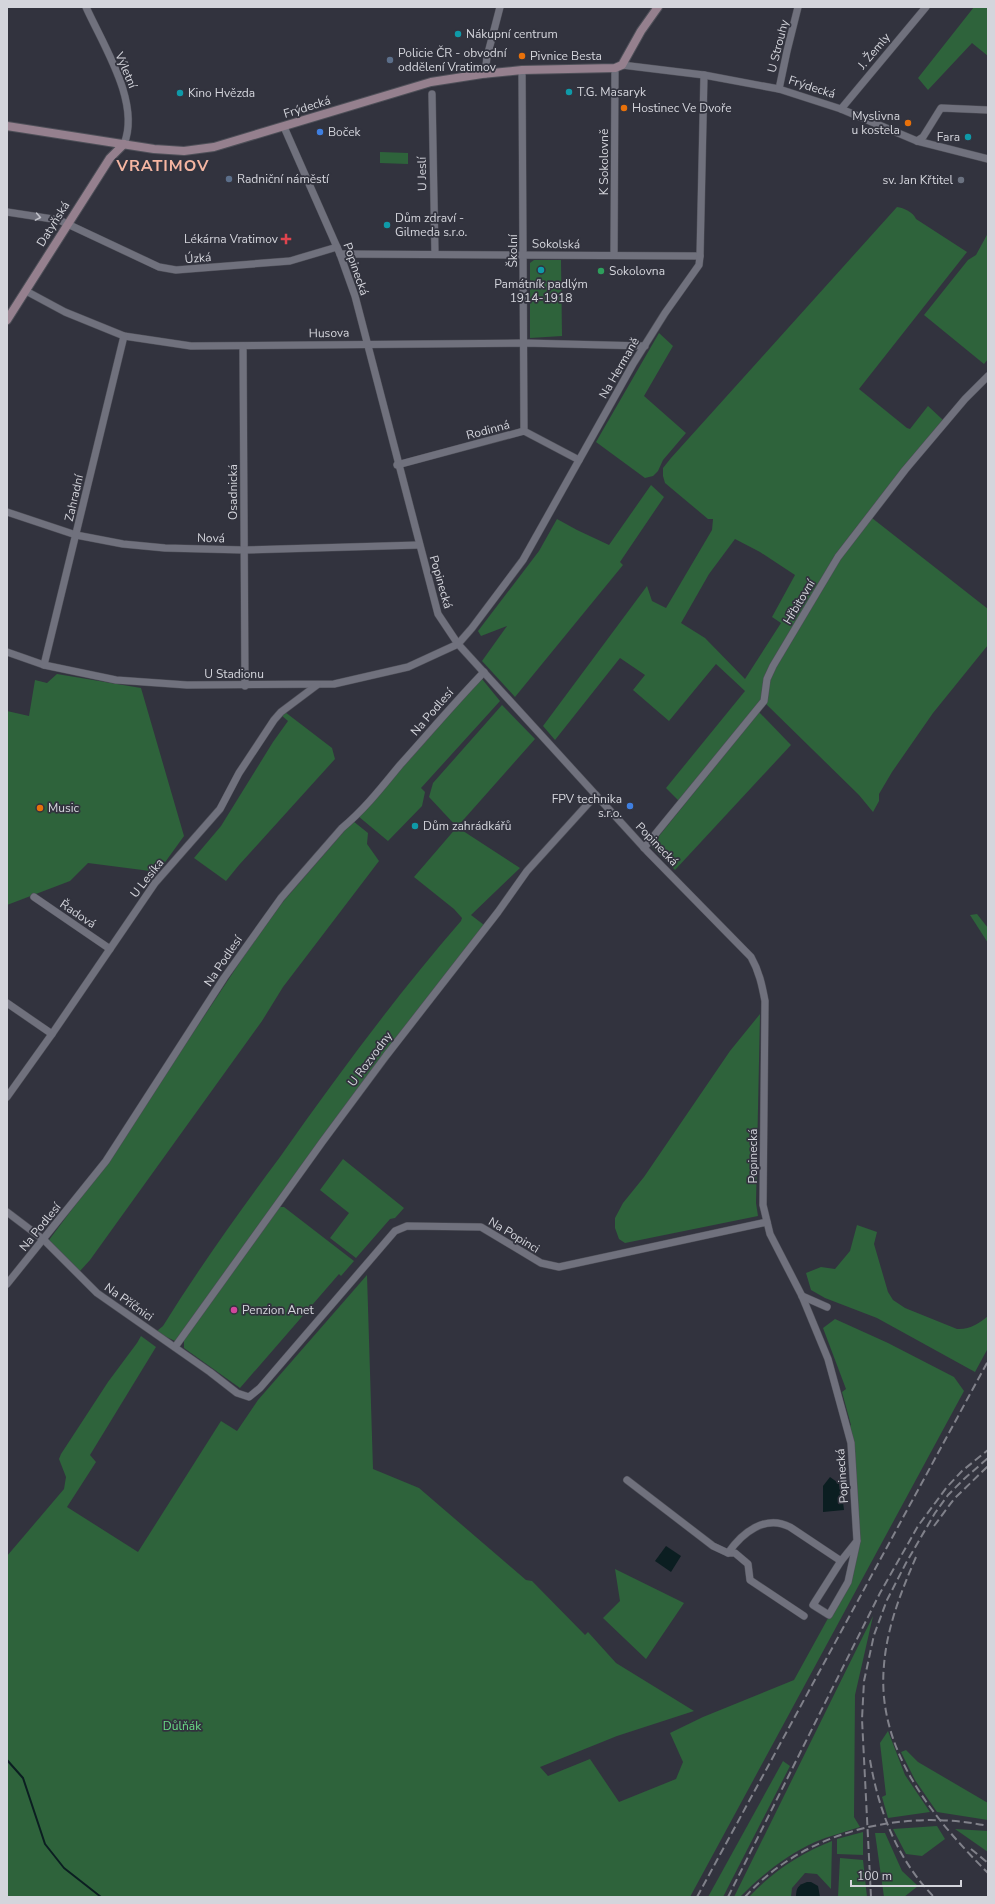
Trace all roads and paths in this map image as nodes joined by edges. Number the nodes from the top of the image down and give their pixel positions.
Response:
1 (86, 7) edge
2 (500, 7) edge
3 (658, 7) edge
4 (798, 7) edge
5 (926, 7) edge
6 (618, 66) junction
7 (522, 70) junction
8 (485, 74) junction
9 (704, 75) junction
10 (779, 90) junction
11 (432, 94) dead end
12 (841, 110) junction
13 (988, 110) edge
14 (7, 126) edge
15 (284, 127) junction
16 (917, 141) junction
17 (124, 144) junction
18 (988, 159) edge
19 (7, 212) edge
20 (68, 224) junction
21 (339, 250) junction
22 (435, 254) junction
23 (524, 254) junction
24 (614, 255) junction
25 (700, 256) junction
26 (26, 291) junction
27 (7, 320) edge
28 (124, 336) junction
29 (524, 343) junction
30 (367, 344) junction
31 (244, 346) junction
32 (644, 346) junction
33 (988, 376) edge
34 (524, 432) junction
35 (579, 460) junction
36 (397, 465) junction
37 (7, 512) edge
38 (76, 535) junction
39 (419, 545) junction
40 (244, 550) junction
41 (458, 644) junction
42 (7, 652) edge
43 (44, 665) junction
44 (484, 672) junction
45 (317, 685) junction
46 (245, 686) junction
47 (596, 795) junction
48 (644, 848) junction
49 (34, 897) dead end
50 (110, 949) junction
51 (7, 1002) edge
52 (52, 1034) junction
53 (7, 1097) edge
54 (7, 1212) edge
55 (767, 1222) junction
56 (44, 1240) junction
57 (7, 1284) edge
58 (802, 1296) junction
59 (827, 1306) dead end
60 (174, 1347) junction
61 (249, 1397) joint
62 (627, 1480) dead end
63 (857, 1541) junction
64 (728, 1553) junction
65 (841, 1561) junction
66 (804, 1616) dead end

1 - 17 street, Výletní
2 - 8 street
3 - 6 main road
4 - 10 street, U Strouhy
5 - 12 street, J. Žemly
6 - 7 main road, Frýdecká
6 - 9 street, Frýdecká
6 - 24 street, K Sokolovně
7 - 8 main road, Frýdecká
7 - 23 street, Školní
8 - 15 main road, Frýdecká
9 - 10 street, Frýdecká
9 - 25 street, Na Hermaně
10 - 12 street, Frýdecká
11 - 22 street, U Jeslí
12 - 16 street, Frýdecká
13 - 16 street
14 - 17 main road, Frýdecká
15 - 17 main road, Frýdecká
15 - 21 street, Popinecká
16 - 18 street, Frýdecká
17 - 20 main road, Datyňská
19 -> 20 street, Úzká
20 - 21 street, Úzká
20 - 26 main road, Datyňská
21 - 22 street, Sokolská
21 - 30 street, Popinecká
22 - 23 street, Sokolská
23 - 24 street, Sokolská
23 - 29 street, Školní
24 - 25 street, Sokolská
25 - 32 street, Na Hermaně
26 - 27 main road, Datyňská
26 - 28 street, Husova
28 - 31 street, Husova
28 - 38 street, Zahradní
29 - 30 street, Husova
29 - 32 street, Husova
29 - 34 street, Školní
30 - 31 street, Husova
30 - 36 street, Popinecká
31 - 40 street, Osadnická
32 - 35 street, Na Hermaně
33 - 48 street, Hřbitovní
34 - 35 street, Rodinná
34 - 36 street, Rodinná
35 - 41 street, Na Hermaně
36 - 39 street, Popinecká
37 - 38 street, Nová
38 - 40 street, Nová
38 - 43 street, Zahradní
39 - 40 street, Nová
39 - 41 street, Popinecká
40 - 46 street, Osadnická
41 - 44 street, Popinecká
41 - 45 street, U Stadionu
42 - 43 street, U Stadionu
43 - 46 street, U Stadionu
44 - 47 street, Popinecká
44 - 56 street, Na Podlesí
45 - 46 street, U Stadionu
45 - 50 street, U Lesíka
47 - 48 street, Popinecká
47 - 60 street, U Rozvodny
48 - 55 street, Popinecká
49 - 50 street, Řadová
50 - 52 street, U Lesíka
51 - 52 street
52 - 53 street, U Lesíka
54 - 56 street, Na Příčnici
55 - 58 street, Popinecká
55 - 61 street, Na Popinci
56 - 57 street, Na Podlesí
56 - 60 street, Na Příčnici
58 - 59 street
58 - 63 street, Popinecká
60 - 61 street, Na Příčnici
62 - 64 street
63 - 65 street
63 - 65 street, Popinecká
64 - 65 street
64 - 66 street

